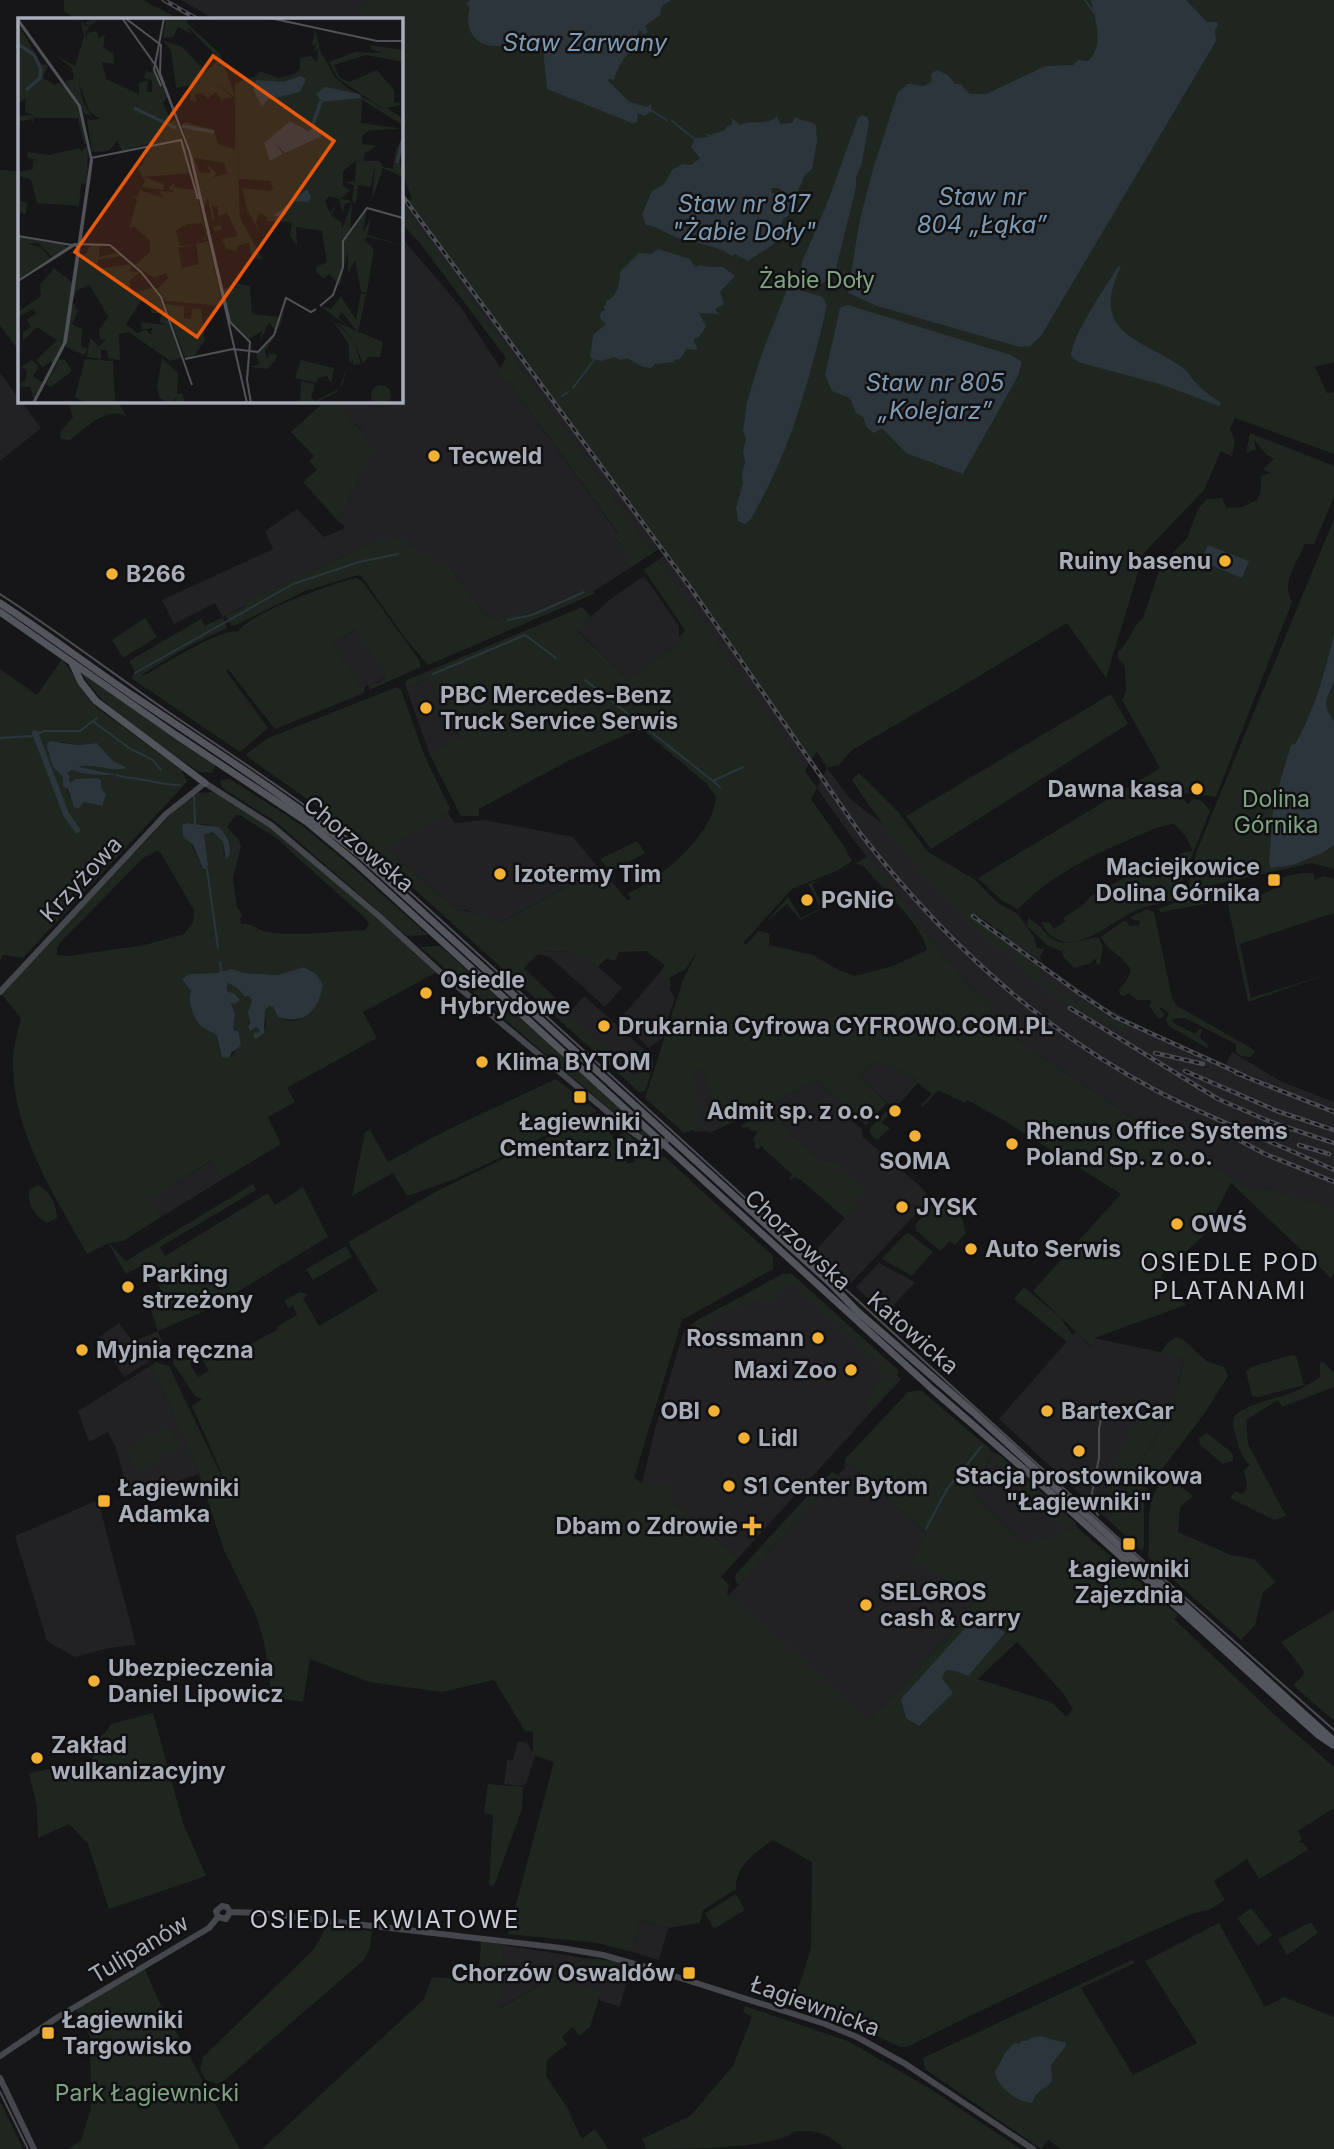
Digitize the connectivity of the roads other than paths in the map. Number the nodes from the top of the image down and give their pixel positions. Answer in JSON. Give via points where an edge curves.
{"nodes":[{"id":1,"x":0,"y":603,"type":"edge"},
{"id":2,"x":0,"y":612,"type":"edge"},
{"id":3,"x":70,"y":660,"type":"junction"},
{"id":4,"x":212,"y":754,"type":"junction"},
{"id":5,"x":252,"y":781,"type":"junction"},
{"id":6,"x":205,"y":783,"type":"junction"},
{"id":7,"x":467,"y":953,"type":"joint"},
{"id":8,"x":0,"y":992,"type":"edge"},
{"id":9,"x":669,"y":1140,"type":"junction"},
{"id":10,"x":1124,"y":1560,"type":"joint"},
{"id":11,"x":1334,"y":1743,"type":"edge"},
{"id":12,"x":561,"y":1948,"type":"joint"},
{"id":13,"x":0,"y":2056,"type":"edge"},
{"id":14,"x":0,"y":2078,"type":"edge"},
{"id":15,"x":34,"y":2149,"type":"edge"},
{"id":16,"x":1033,"y":2149,"type":"edge"}],
"edges":[{"from":1,"to":4,"type":"main road","name":"Chorzowska"},
{"from":2,"to":3,"type":"main road","name":"Chorzowska"},
{"from":3,"to":4,"type":"main road","name":"Chorzowska"},
{"from":3,"to":6,"type":"main road","via":[[96,701]]},
{"from":4,"to":5,"type":"main road","name":"Chorzowska"},
{"from":5,"to":7,"type":"main road","name":"Chorzowska","via":[[332,832]]},
{"from":5,"to":9,"type":"main road","name":"Chorzowska","via":[[317,830]]},
{"from":6,"to":8,"type":"street","name":"Krzyżowa","via":[[154,827]]},
{"from":6,"to":9,"type":"street","name":"Chorzowska","via":[[271,825],[635,1134],[655,1148]]},
{"from":7,"to":9,"type":"main road","name":"Katowicka"},
{"from":9,"to":10,"type":"main road","name":"Chorzowska","via":[[672,1149],[704,1179]]},
{"from":9,"to":11,"type":"main road","name":"Katowicka"},
{"from":10,"to":11,"type":"main road","name":"Katowicka","via":[[1317,1734]]},
{"from":12,"to":13,"type":"street","name":"Tulipanów","via":[[230,1912],[222,1906],[209,1928]]},
{"from":12,"to":16,"type":"street","name":"Łagiewnicka","via":[[626,1961],[850,2034],[904,2063]]},
{"from":14,"to":15,"type":"street"}]}
